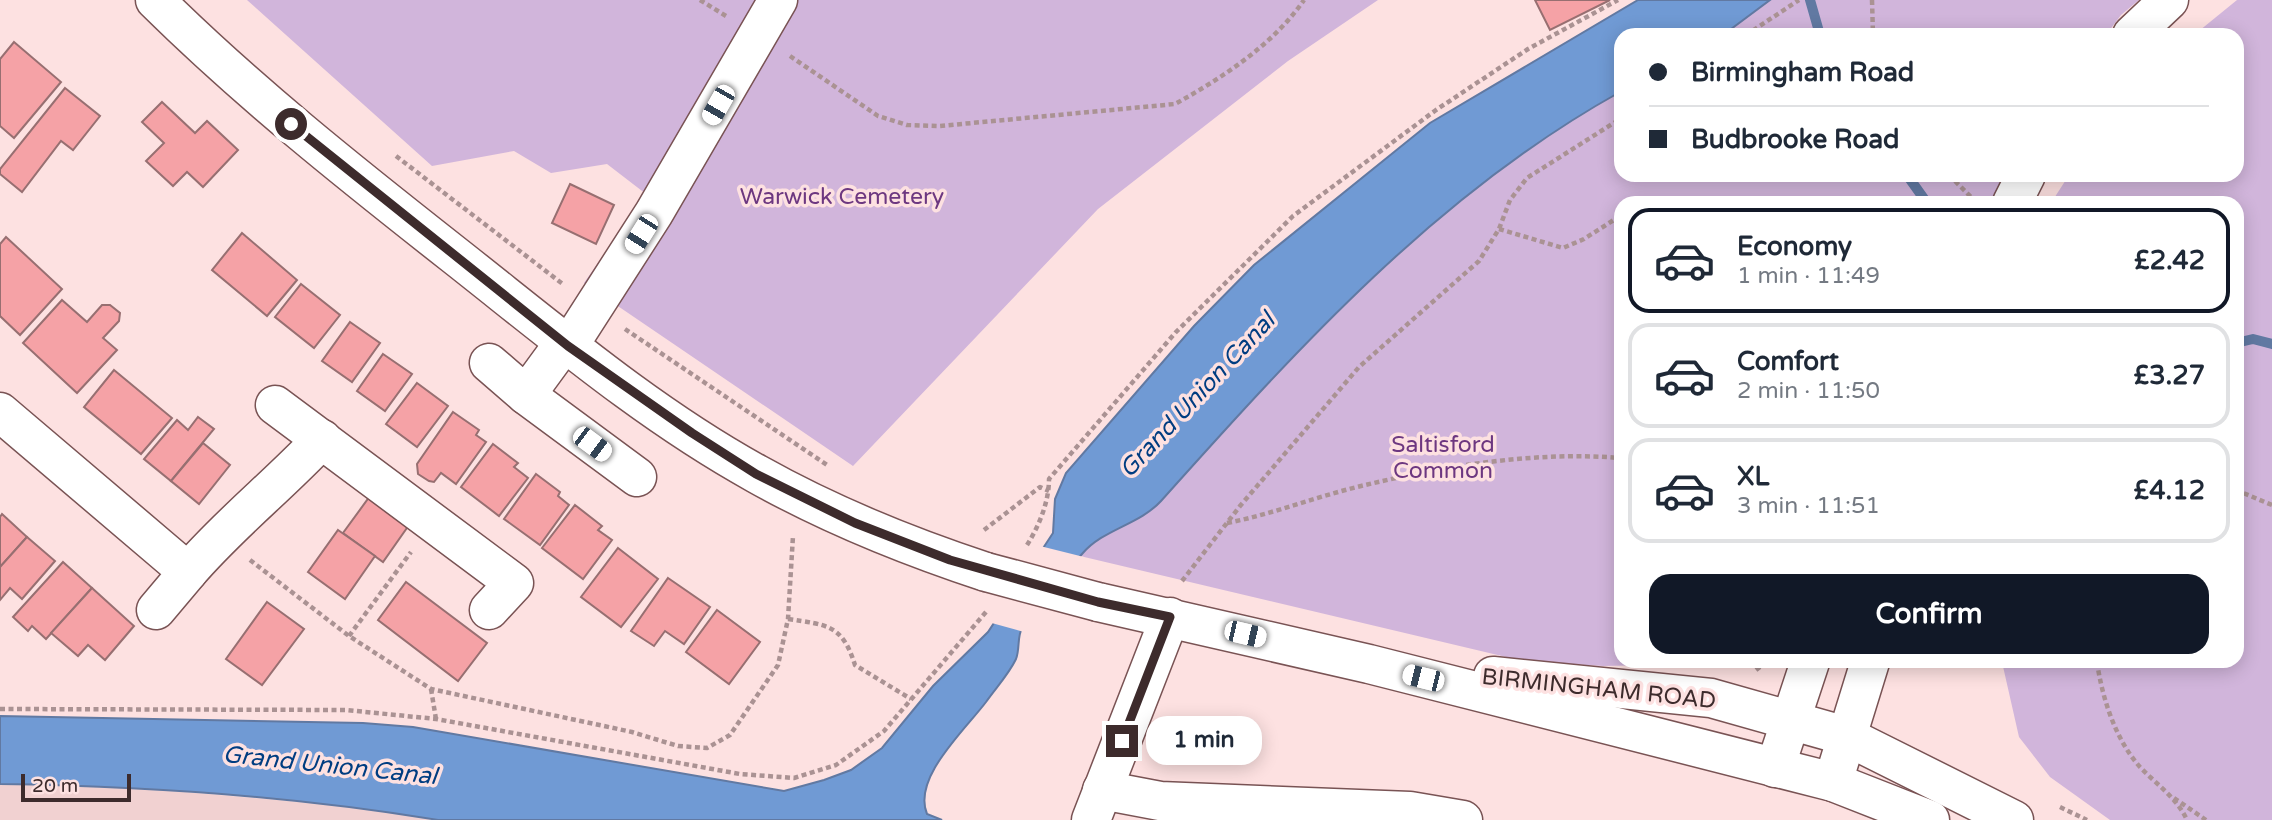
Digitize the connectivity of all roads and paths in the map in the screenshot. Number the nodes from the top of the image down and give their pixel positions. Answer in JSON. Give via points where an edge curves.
{"nodes":[{"id":1,"x":155,"y":0,"type":"edge"},
{"id":2,"x":778,"y":0,"type":"edge"},
{"id":3,"x":1304,"y":0,"type":"edge"},
{"id":4,"x":1618,"y":0,"type":"edge"},
{"id":5,"x":1799,"y":0,"type":"edge"},
{"id":6,"x":1872,"y":0,"type":"edge"},
{"id":7,"x":2169,"y":0,"type":"edge"},
{"id":8,"x":1757,"y":28,"type":"edge"},
{"id":9,"x":1873,"y":28,"type":"edge"},
{"id":10,"x":2139,"y":28,"type":"edge"},
{"id":11,"x":758,"y":34,"type":"junction"},
{"id":12,"x":1614,"y":123,"type":"edge"},
{"id":13,"x":1956,"y":182,"type":"edge"},
{"id":14,"x":1972,"y":196,"type":"edge"},
{"id":15,"x":1614,"y":220,"type":"edge"},
{"id":16,"x":1499,"y":229,"type":"junction"},
{"id":17,"x":566,"y":345,"type":"junction"},
{"id":18,"x":489,"y":363,"type":"dead end"},
{"id":19,"x":526,"y":395,"type":"junction"},
{"id":20,"x":275,"y":405,"type":"dead end"},
{"id":21,"x":0,"y":412,"type":"edge"},
{"id":22,"x":323,"y":439,"type":"junction"},
{"id":23,"x":1614,"y":458,"type":"edge"},
{"id":24,"x":637,"y":477,"type":"dead end"},
{"id":25,"x":1049,"y":491,"type":"junction"},
{"id":26,"x":2244,"y":494,"type":"edge"},
{"id":27,"x":2272,"y":506,"type":"edge"},
{"id":28,"x":433,"y":523,"type":"junction"},
{"id":29,"x":1227,"y":523,"type":"junction"},
{"id":30,"x":794,"y":526,"type":"dead end"},
{"id":31,"x":219,"y":536,"type":"junction"},
{"id":32,"x":1022,"y":553,"type":"dead end"},
{"id":33,"x":950,"y":560,"type":"junction"},
{"id":34,"x":188,"y":572,"type":"junction"},
{"id":35,"x":987,"y":590,"type":"junction"},
{"id":36,"x":489,"y":610,"type":"dead end"},
{"id":37,"x":156,"y":611,"type":"dead end"},
{"id":38,"x":1165,"y":615,"type":"junction"},
{"id":39,"x":788,"y":619,"type":"junction"},
{"id":40,"x":349,"y":636,"type":"junction"},
{"id":41,"x":1369,"y":664,"type":"junction"},
{"id":42,"x":1808,"y":668,"type":"edge"},
{"id":43,"x":1868,"y":668,"type":"edge"},
{"id":44,"x":2099,"y":668,"type":"edge"},
{"id":45,"x":431,"y":689,"type":"junction"},
{"id":46,"x":912,"y":699,"type":"junction"},
{"id":47,"x":0,"y":709,"type":"edge"},
{"id":48,"x":436,"y":719,"type":"junction"},
{"id":49,"x":1791,"y":720,"type":"junction"},
{"id":50,"x":1846,"y":736,"type":"junction"},
{"id":51,"x":1775,"y":768,"type":"junction"},
{"id":52,"x":1833,"y":782,"type":"junction"},
{"id":53,"x":2171,"y":796,"type":"junction"},
{"id":54,"x":1097,"y":805,"type":"edge"},
{"id":55,"x":2060,"y":807,"type":"dead end"},
{"id":56,"x":1463,"y":820,"type":"edge"},
{"id":57,"x":1930,"y":820,"type":"edge"},
{"id":58,"x":2014,"y":820,"type":"edge"},
{"id":59,"x":2087,"y":820,"type":"edge"},
{"id":60,"x":2187,"y":820,"type":"edge"},
{"id":61,"x":2206,"y":820,"type":"edge"}],
"edges":[{"from":1,"to":17,"type":"main road","name":"BIRMINGHAM ROAD","via":[[301,132]]},
{"from":2,"to":11,"type":"main road"},
{"from":3,"to":11,"type":"path","via":[[1271,38],[1210,85],[1175,103],[940,126],[907,125],[878,116]]},
{"from":4,"to":25,"type":"path","via":[[1528,49],[1436,110],[1293,216],[1176,332],[1049,479]]},
{"from":5,"to":8,"type":"path"},
{"from":6,"to":9,"type":"path"},
{"from":7,"to":10,"type":"main road"},
{"from":11,"to":17,"type":"main road","via":[[654,213]]},
{"from":12,"to":16,"type":"path","via":[[1527,178],[1510,201]]},
{"from":13,"to":14,"type":"path"},
{"from":15,"to":16,"type":"path","via":[[1563,248]]},
{"from":16,"to":29,"type":"path","via":[[1479,261],[1359,367]]},
{"from":17,"to":19,"type":"main road"},
{"from":17,"to":33,"type":"main road","name":"BIRMINGHAM ROAD","via":[[756,474],[855,523]]},
{"from":18,"to":19,"type":"main road"},
{"from":19,"to":24,"type":"main road"},
{"from":20,"to":22,"type":"main road"},
{"from":21,"to":34,"type":"main road"},
{"from":22,"to":28,"type":"main road"},
{"from":22,"to":31,"type":"main road"},
{"from":23,"to":29,"type":"path","via":[[1584,455],[1476,464],[1360,486]]},
{"from":25,"to":32,"type":"path","via":[[1036,531]]},
{"from":25,"to":33,"type":"path","via":[[1040,487]]},
{"from":26,"to":27,"type":"path"},
{"from":28,"to":36,"type":"main road","via":[[514,583]]},
{"from":28,"to":40,"type":"path"},
{"from":29,"to":38,"type":"path","via":[[1187,573]]},
{"from":30,"to":39,"type":"path"},
{"from":31,"to":34,"type":"main road"},
{"from":31,"to":40,"type":"path"},
{"from":33,"to":35,"type":"main road","name":"BIRMINGHAM ROAD"},
{"from":34,"to":37,"type":"main road"},
{"from":35,"to":38,"type":"main road","name":"BIRMINGHAM ROAD","bridge":true,"via":[[1098,602]]},
{"from":35,"to":46,"type":"path"},
{"from":38,"to":41,"type":"main road","name":"BIRMINGHAM ROAD"},
{"from":38,"to":54,"type":"main road"},
{"from":39,"to":45,"type":"path","via":[[778,665],[769,682],[730,735],[707,747],[678,747],[632,732]]},
{"from":39,"to":46,"type":"path","via":[[833,627],[848,642],[855,665]]},
{"from":40,"to":45,"type":"path"},
{"from":41,"to":49,"type":"main road","name":"BIRMINGHAM ROAD","via":[[1712,698]]},
{"from":41,"to":51,"type":"main road","name":"BIRMINGHAM ROAD"},
{"from":42,"to":49,"type":"main road"},
{"from":43,"to":50,"type":"main road"},
{"from":44,"to":53,"type":"path","via":[[2112,719],[2138,764]]},
{"from":45,"to":48,"type":"path"},
{"from":46,"to":48,"type":"path","via":[[884,732],[836,765],[794,778],[740,774]]},
{"from":47,"to":48,"type":"path","via":[[346,710]]},
{"from":49,"to":50,"type":"main road","name":"BIRMINGHAM ROAD"},
{"from":49,"to":51,"type":"main road"},
{"from":50,"to":52,"type":"main road"},
{"from":50,"to":58,"type":"main road","name":"BIRMINGHAM ROAD"},
{"from":51,"to":52,"type":"main road","name":"BIRMINGHAM ROAD"},
{"from":52,"to":57,"type":"main road","name":"BIRMINGHAM ROAD"},
{"from":53,"to":60,"type":"path"},
{"from":53,"to":61,"type":"path"},
{"from":54,"to":56,"type":"main road","via":[[1160,801],[1410,811]]},
{"from":55,"to":59,"type":"path"}]}
